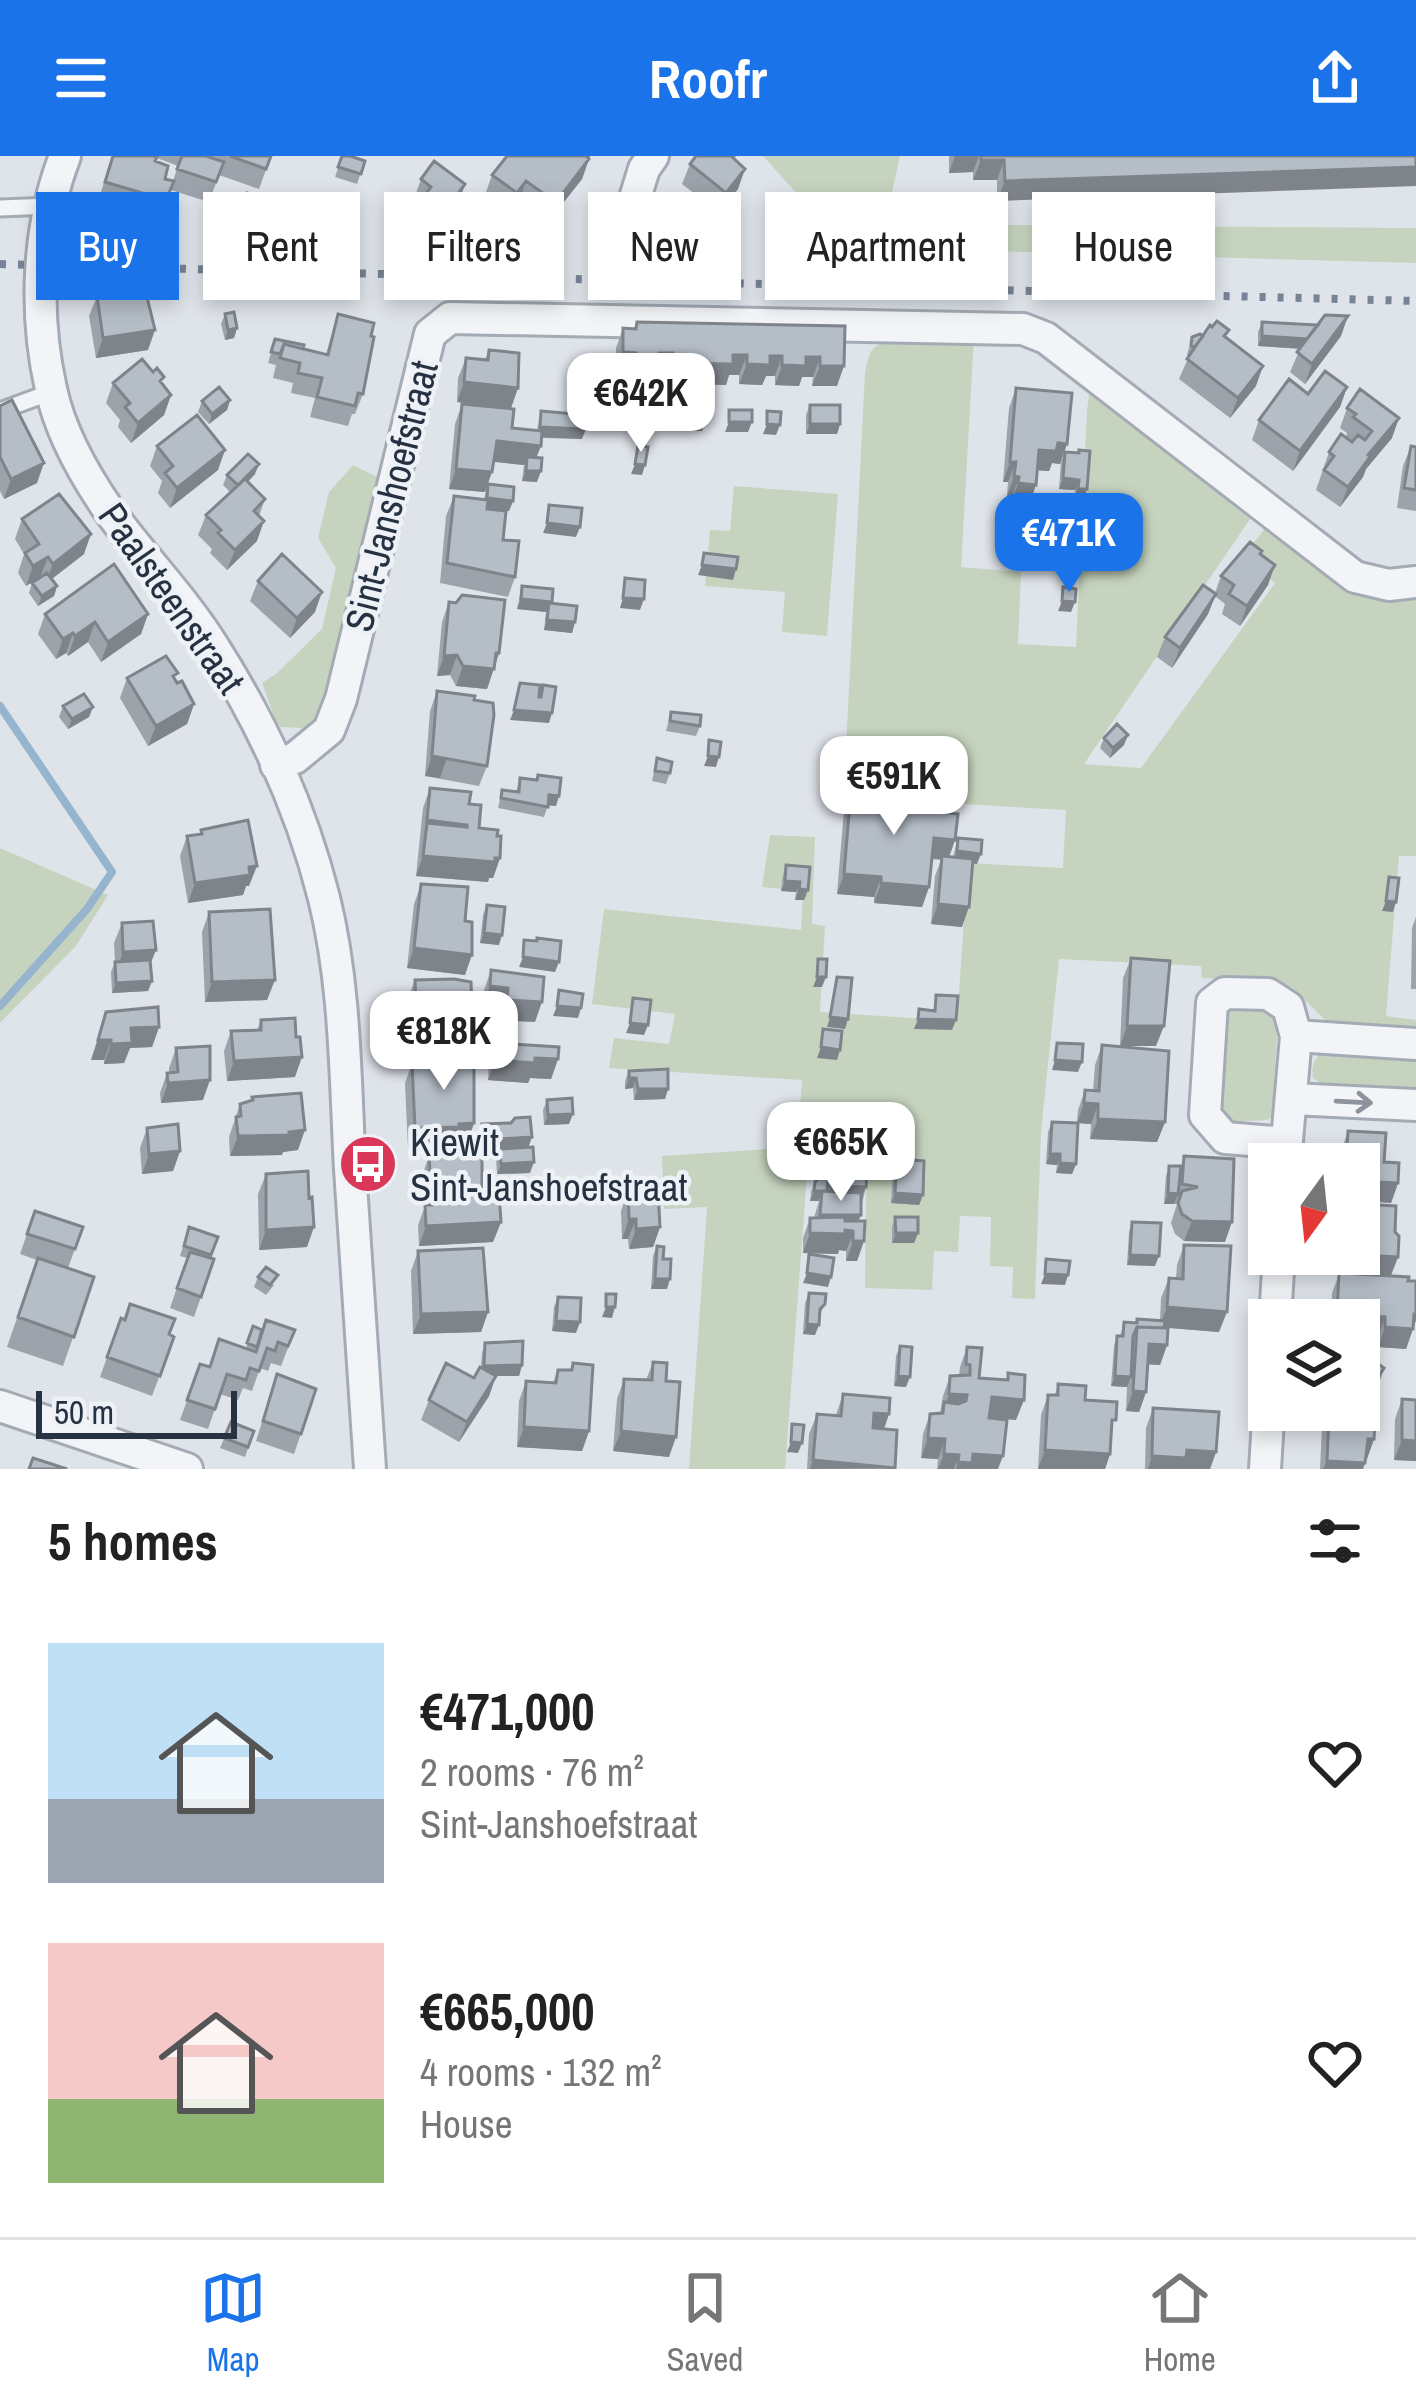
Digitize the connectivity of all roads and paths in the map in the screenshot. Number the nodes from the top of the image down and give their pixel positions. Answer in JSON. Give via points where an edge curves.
{"nodes":[{"id":1,"x":64,"y":156,"type":"edge"},
{"id":2,"x":653,"y":156,"type":"edge"},
{"id":3,"x":55,"y":192,"type":"edge"},
{"id":4,"x":637,"y":192,"type":"edge"},
{"id":5,"x":36,"y":207,"type":"edge"},
{"id":6,"x":0,"y":208,"type":"edge"},
{"id":7,"x":41,"y":300,"type":"edge"},
{"id":8,"x":51,"y":392,"type":"junction"},
{"id":9,"x":0,"y":411,"type":"edge"},
{"id":10,"x":1416,"y":582,"type":"edge"},
{"id":11,"x":276,"y":766,"type":"junction"},
{"id":12,"x":1296,"y":1036,"type":"junction"},
{"id":13,"x":1416,"y":1044,"type":"edge"},
{"id":14,"x":1292,"y":1099,"type":"junction"},
{"id":15,"x":1416,"y":1105,"type":"edge"},
{"id":16,"x":1287,"y":1143,"type":"edge"},
{"id":17,"x":1248,"y":1144,"type":"edge"},
{"id":18,"x":0,"y":1406,"type":"edge"},
{"id":19,"x":1267,"y":1431,"type":"edge"},
{"id":20,"x":187,"y":1469,"type":"edge"},
{"id":21,"x":370,"y":1469,"type":"edge"},
{"id":22,"x":1264,"y":1469,"type":"edge"}],
"edges":[{"from":1,"to":3,"type":"street","name":"Paalsteenstraat"},
{"from":2,"to":4,"type":"street"},
{"from":5,"to":6,"type":"lane"},
{"from":7,"to":8,"type":"street","name":"Paalsteenstraat"},
{"from":8,"to":9,"type":"lane"},
{"from":8,"to":11,"type":"street","name":"Paalsteenstraat","via":[[108,509],[213,646]]},
{"from":10,"to":11,"type":"street","name":"Sint-Janshoefstraat","via":[[1355,577],[1046,338],[1023,329],[450,318],[430,334],[341,699],[328,730]]},
{"from":11,"to":21,"type":"street","name":"Paalsteenstraat","via":[[306,834],[342,1002]]},
{"from":12,"to":13,"type":"street"},
{"from":12,"to":14,"type":"street"},
{"from":12,"to":17,"type":"street","via":[[1288,1007],[1268,994],[1225,992],[1212,1003],[1205,1115],[1225,1138]]},
{"from":14,"to":15,"type":"street","one_way":true},
{"from":14,"to":16,"type":"street"},
{"from":18,"to":20,"type":"street"},
{"from":19,"to":22,"type":"street"}]}
